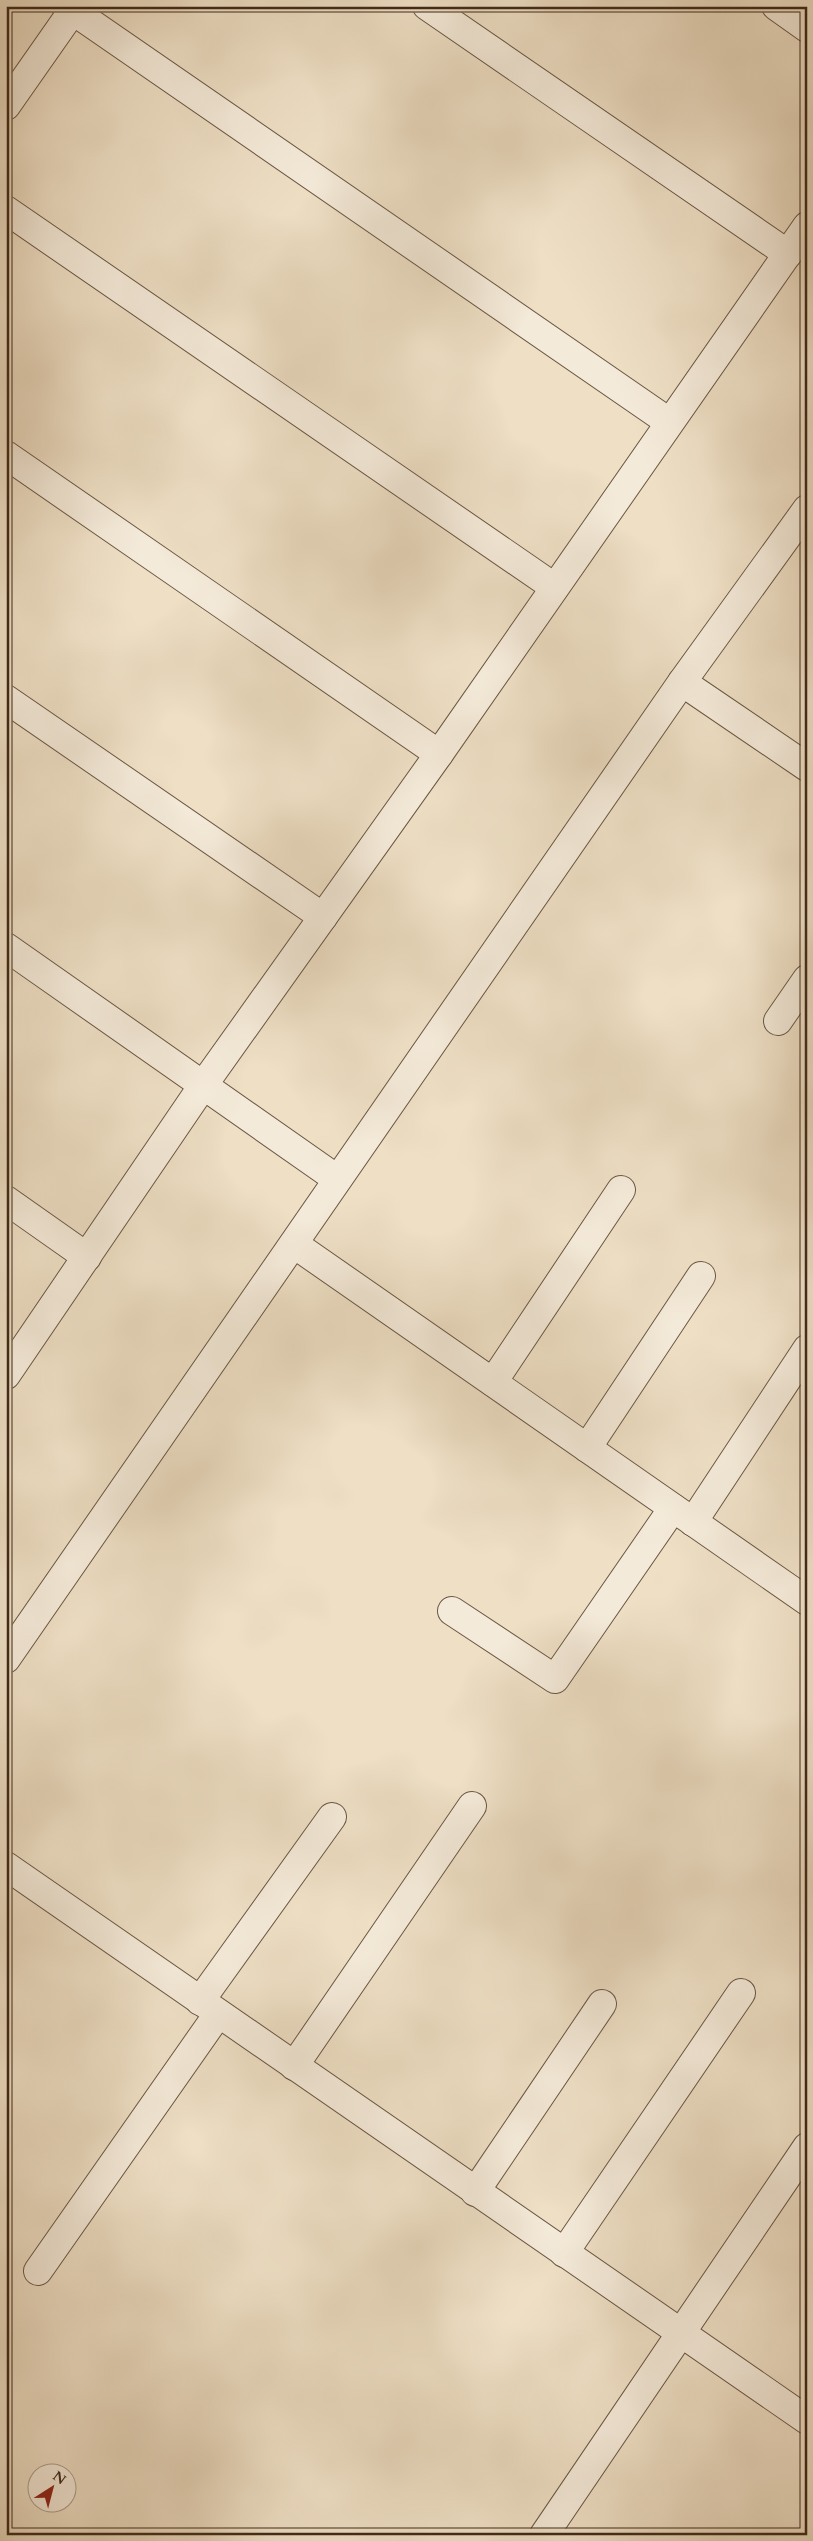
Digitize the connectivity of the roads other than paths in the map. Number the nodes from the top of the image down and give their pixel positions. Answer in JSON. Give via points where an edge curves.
{"nodes":[{"id":1,"x":427,"y":6,"type":"edge"},
{"id":2,"x":776,"y":6,"type":"edge"},
{"id":3,"x":72,"y":8,"type":"edge"},
{"id":4,"x":807,"y":28,"type":"edge"},
{"id":5,"x":6,"y":106,"type":"edge"},
{"id":6,"x":6,"y":210,"type":"edge"},
{"id":7,"x":807,"y":226,"type":"edge"},
{"id":8,"x":788,"y":254,"type":"junction"},
{"id":9,"x":669,"y":422,"type":"junction"},
{"id":10,"x":6,"y":455,"type":"edge"},
{"id":11,"x":807,"y":509,"type":"edge"},
{"id":12,"x":554,"y":587,"type":"junction"},
{"id":13,"x":682,"y":682,"type":"junction"},
{"id":14,"x":6,"y":699,"type":"edge"},
{"id":15,"x":439,"y":754,"type":"junction"},
{"id":16,"x":807,"y":767,"type":"edge"},
{"id":17,"x":323,"y":917,"type":"junction"},
{"id":18,"x":6,"y":947,"type":"edge"},
{"id":19,"x":807,"y":979,"type":"edge"},
{"id":20,"x":778,"y":1021,"type":"dead end"},
{"id":21,"x":204,"y":1084,"type":"junction"},
{"id":22,"x":338,"y":1180,"type":"junction"},
{"id":23,"x":621,"y":1190,"type":"dead end"},
{"id":24,"x":6,"y":1200,"type":"edge"},
{"id":25,"x":294,"y":1244,"type":"junction"},
{"id":26,"x":87,"y":1257,"type":"junction"},
{"id":27,"x":700,"y":1276,"type":"dead end"},
{"id":28,"x":807,"y":1350,"type":"edge"},
{"id":29,"x":6,"y":1375,"type":"edge"},
{"id":30,"x":493,"y":1382,"type":"junction"},
{"id":31,"x":587,"y":1448,"type":"junction"},
{"id":32,"x":683,"y":1514,"type":"junction"},
{"id":33,"x":807,"y":1601,"type":"edge"},
{"id":34,"x":452,"y":1611,"type":"dead end"},
{"id":35,"x":6,"y":1659,"type":"edge"},
{"id":36,"x":472,"y":1806,"type":"dead end"},
{"id":37,"x":332,"y":1817,"type":"dead end"},
{"id":38,"x":6,"y":1866,"type":"edge"},
{"id":39,"x":741,"y":1992,"type":"dead end"},
{"id":40,"x":602,"y":2004,"type":"dead end"},
{"id":41,"x":209,"y":2008,"type":"junction"},
{"id":42,"x":294,"y":2066,"type":"junction"},
{"id":43,"x":807,"y":2147,"type":"edge"},
{"id":44,"x":475,"y":2192,"type":"junction"},
{"id":45,"x":564,"y":2253,"type":"junction"},
{"id":46,"x":38,"y":2271,"type":"dead end"},
{"id":47,"x":679,"y":2333,"type":"junction"},
{"id":48,"x":807,"y":2420,"type":"edge"},
{"id":49,"x":544,"y":2535,"type":"edge"}],
"edges":[{"from":1,"to":8,"type":"street"},
{"from":2,"to":4,"type":"street"},
{"from":3,"to":5,"type":"street"},
{"from":3,"to":9,"type":"street"},
{"from":6,"to":12,"type":"street"},
{"from":7,"to":8,"type":"street"},
{"from":8,"to":9,"type":"street"},
{"from":9,"to":12,"type":"street"},
{"from":10,"to":15,"type":"street"},
{"from":11,"to":13,"type":"street"},
{"from":12,"to":15,"type":"street"},
{"from":13,"to":16,"type":"street"},
{"from":13,"to":22,"type":"street"},
{"from":14,"to":17,"type":"street"},
{"from":15,"to":17,"type":"street"},
{"from":17,"to":21,"type":"street"},
{"from":18,"to":21,"type":"street"},
{"from":19,"to":20,"type":"street"},
{"from":21,"to":22,"type":"street"},
{"from":21,"to":26,"type":"street"},
{"from":22,"to":25,"type":"street"},
{"from":23,"to":30,"type":"street"},
{"from":24,"to":26,"type":"street"},
{"from":25,"to":30,"type":"street"},
{"from":25,"to":35,"type":"street"},
{"from":26,"to":29,"type":"street"},
{"from":27,"to":31,"type":"street"},
{"from":28,"to":32,"type":"street"},
{"from":30,"to":31,"type":"street"},
{"from":31,"to":32,"type":"street"},
{"from":32,"to":33,"type":"street"},
{"from":32,"to":34,"type":"street","via":[[555,1679]]},
{"from":36,"to":42,"type":"street"},
{"from":37,"to":41,"type":"street"},
{"from":38,"to":41,"type":"street"},
{"from":39,"to":45,"type":"street"},
{"from":40,"to":44,"type":"street"},
{"from":41,"to":42,"type":"street"},
{"from":41,"to":46,"type":"street"},
{"from":42,"to":44,"type":"street"},
{"from":43,"to":47,"type":"street"},
{"from":44,"to":45,"type":"street"},
{"from":45,"to":47,"type":"street"},
{"from":47,"to":48,"type":"street"},
{"from":47,"to":49,"type":"street"}]}
